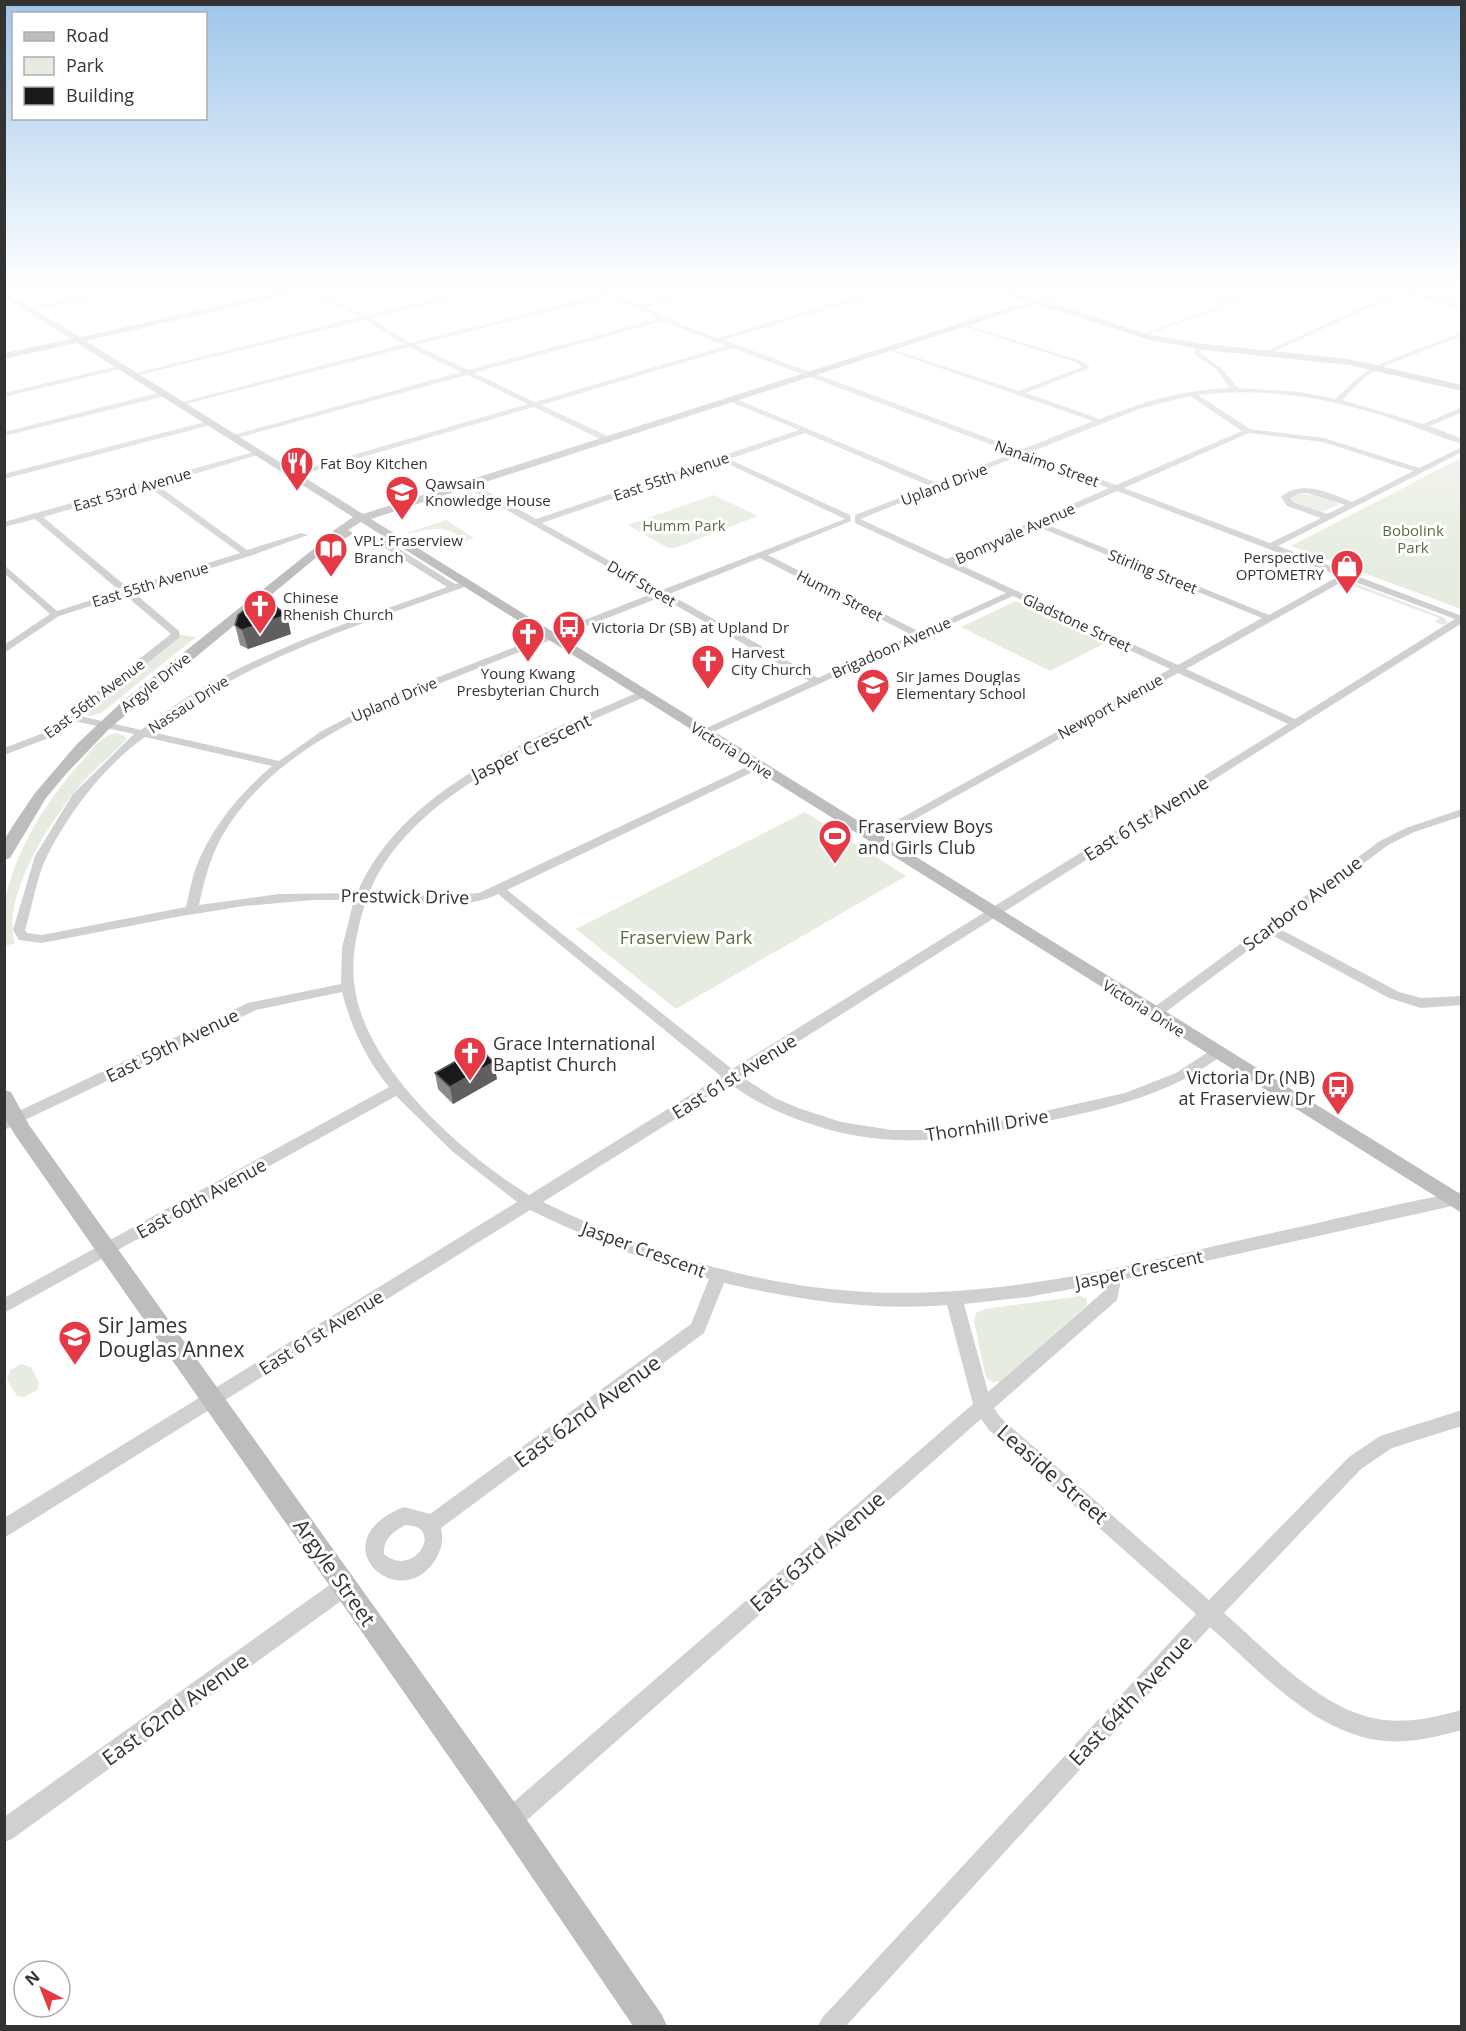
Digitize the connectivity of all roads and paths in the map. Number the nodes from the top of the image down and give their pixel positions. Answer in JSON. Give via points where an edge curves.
{"nodes":[{"id":1,"x":47,"y":385,"type":"edge"},
{"id":2,"x":153,"y":385,"type":"edge"},
{"id":3,"x":254,"y":385,"type":"edge"},
{"id":4,"x":421,"y":385,"type":"edge"},
{"id":5,"x":495,"y":385,"type":"edge"},
{"id":6,"x":600,"y":385,"type":"edge"},
{"id":7,"x":781,"y":385,"type":"edge"},
{"id":8,"x":837,"y":385,"type":"edge"},
{"id":9,"x":996,"y":385,"type":"edge"},
{"id":10,"x":1041,"y":385,"type":"edge"},
{"id":11,"x":1231,"y":385,"type":"edge"},
{"id":12,"x":1354,"y":385,"type":"edge"},
{"id":13,"x":1236,"y":391,"type":"junction"},
{"id":14,"x":166,"y":393,"type":"junction"},
{"id":15,"x":1020,"y":393,"type":"junction"},
{"id":16,"x":1192,"y":394,"type":"junction"},
{"id":17,"x":4,"y":395,"type":"edge"},
{"id":18,"x":734,"y":400,"type":"junction"},
{"id":19,"x":1338,"y":400,"type":"junction"},
{"id":20,"x":182,"y":403,"type":"junction"},
{"id":21,"x":535,"y":404,"type":"junction"},
{"id":22,"x":1461,"y":409,"type":"edge"},
{"id":23,"x":1100,"y":421,"type":"junction"},
{"id":24,"x":212,"y":422,"type":"junction"},
{"id":25,"x":1425,"y":426,"type":"junction"},
{"id":26,"x":807,"y":430,"type":"junction"},
{"id":27,"x":1248,"y":431,"type":"junction"},
{"id":28,"x":4,"y":434,"type":"edge"},
{"id":29,"x":234,"y":436,"type":"junction"},
{"id":30,"x":609,"y":440,"type":"junction"},
{"id":31,"x":1461,"y":442,"type":"edge"},
{"id":32,"x":1461,"y":449,"type":"edge"},
{"id":33,"x":260,"y":453,"type":"junction"},
{"id":34,"x":1022,"y":454,"type":"junction"},
{"id":35,"x":723,"y":459,"type":"junction"},
{"id":36,"x":1419,"y":471,"type":"junction"},
{"id":37,"x":294,"y":475,"type":"junction"},
{"id":38,"x":4,"y":477,"type":"edge"},
{"id":39,"x":151,"y":484,"type":"junction"},
{"id":40,"x":469,"y":484,"type":"junction"},
{"id":41,"x":937,"y":486,"type":"junction"},
{"id":42,"x":1117,"y":488,"type":"junction"},
{"id":43,"x":1352,"y":505,"type":"junction"},
{"id":44,"x":336,"y":512,"type":"junction"},
{"id":45,"x":37,"y":516,"type":"junction"},
{"id":46,"x":1327,"y":517,"type":"junction"},
{"id":47,"x":364,"y":519,"type":"junction"},
{"id":48,"x":853,"y":519,"type":"junction"},
{"id":49,"x":536,"y":522,"type":"junction"},
{"id":50,"x":1038,"y":524,"type":"junction"},
{"id":51,"x":4,"y":525,"type":"edge"},
{"id":52,"x":303,"y":535,"type":"dead end"},
{"id":53,"x":379,"y":535,"type":"junction"},
{"id":54,"x":336,"y":539,"type":"junction"},
{"id":55,"x":1271,"y":546,"type":"junction"},
{"id":56,"x":247,"y":554,"type":"junction"},
{"id":57,"x":419,"y":554,"type":"junction"},
{"id":58,"x":761,"y":555,"type":"junction"},
{"id":59,"x":407,"y":558,"type":"junction"},
{"id":60,"x":947,"y":562,"type":"junction"},
{"id":61,"x":4,"y":568,"type":"edge"},
{"id":62,"x":1347,"y":575,"type":"junction"},
{"id":63,"x":461,"y":586,"type":"junction"},
{"id":64,"x":128,"y":591,"type":"junction"},
{"id":65,"x":1012,"y":592,"type":"junction"},
{"id":66,"x":660,"y":593,"type":"junction"},
{"id":67,"x":56,"y":614,"type":"junction"},
{"id":68,"x":1269,"y":618,"type":"junction"},
{"id":69,"x":1461,"y":619,"type":"edge"},
{"id":70,"x":919,"y":635,"type":"junction"},
{"id":71,"x":549,"y":636,"type":"junction"},
{"id":72,"x":4,"y":650,"type":"edge"},
{"id":73,"x":1178,"y":669,"type":"junction"},
{"id":74,"x":816,"y":681,"type":"junction"},
{"id":75,"x":643,"y":694,"type":"junction"},
{"id":76,"x":72,"y":717,"type":"junction"},
{"id":77,"x":104,"y":723,"type":"junction"},
{"id":78,"x":1295,"y":723,"type":"junction"},
{"id":79,"x":143,"y":733,"type":"junction"},
{"id":80,"x":704,"y":733,"type":"junction"},
{"id":81,"x":4,"y":752,"type":"edge"},
{"id":82,"x":278,"y":764,"type":"junction"},
{"id":83,"x":757,"y":766,"type":"junction"},
{"id":84,"x":1461,"y":812,"type":"edge"},
{"id":85,"x":873,"y":838,"type":"junction"},
{"id":86,"x":4,"y":855,"type":"edge"},
{"id":87,"x":500,"y":890,"type":"junction"},
{"id":88,"x":362,"y":896,"type":"junction"},
{"id":89,"x":192,"y":909,"type":"junction"},
{"id":90,"x":993,"y":914,"type":"junction"},
{"id":91,"x":1268,"y":928,"type":"junction"},
{"id":92,"x":27,"y":940,"type":"joint"},
{"id":93,"x":347,"y":987,"type":"junction"},
{"id":94,"x":1461,"y":1000,"type":"edge"},
{"id":95,"x":1154,"y":1014,"type":"junction"},
{"id":96,"x":1216,"y":1053,"type":"junction"},
{"id":97,"x":732,"y":1077,"type":"junction"},
{"id":98,"x":398,"y":1089,"type":"junction"},
{"id":99,"x":4,"y":1097,"type":"edge"},
{"id":100,"x":10,"y":1122,"type":"edge"},
{"id":101,"x":1459,"y":1201,"type":"edge"},
{"id":102,"x":530,"y":1202,"type":"junction"},
{"id":103,"x":107,"y":1250,"type":"junction"},
{"id":104,"x":1113,"y":1276,"type":"junction"},
{"id":105,"x":718,"y":1277,"type":"junction"},
{"id":106,"x":954,"y":1299,"type":"junction"},
{"id":107,"x":4,"y":1306,"type":"edge"},
{"id":108,"x":213,"y":1400,"type":"junction"},
{"id":109,"x":983,"y":1407,"type":"junction"},
{"id":110,"x":1461,"y":1418,"type":"edge"},
{"id":111,"x":430,"y":1525,"type":"dead end"},
{"id":112,"x":4,"y":1529,"type":"edge"},
{"id":113,"x":345,"y":1586,"type":"junction"},
{"id":114,"x":1210,"y":1612,"type":"junction"},
{"id":115,"x":1461,"y":1720,"type":"edge"},
{"id":116,"x":510,"y":1820,"type":"junction"},
{"id":117,"x":4,"y":1831,"type":"edge"},
{"id":118,"x":651,"y":2026,"type":"edge"},
{"id":119,"x":830,"y":2026,"type":"edge"}],
"edges":[{"from":1,"to":17,"type":"street"},
{"from":2,"to":14,"type":"street","name":"Victoria Drive"},
{"from":3,"to":20,"type":"street"},
{"from":4,"to":29,"type":"street"},
{"from":5,"to":21,"type":"street"},
{"from":6,"to":21,"type":"street"},
{"from":7,"to":18,"type":"street"},
{"from":8,"to":34,"type":"street","name":"Nanaimo Street"},
{"from":9,"to":15,"type":"street"},
{"from":10,"to":15,"type":"street"},
{"from":11,"to":13,"type":"street"},
{"from":12,"to":19,"type":"street"},
{"from":13,"to":16,"type":"street","name":"Upland Drive"},
{"from":13,"to":19,"type":"street","name":"Upland Drive"},
{"from":14,"to":20,"type":"street","name":"Victoria Drive"},
{"from":14,"to":28,"type":"street"},
{"from":15,"to":23,"type":"street"},
{"from":16,"to":23,"type":"street","name":"Upland Drive","via":[[1148,403]]},
{"from":16,"to":27,"type":"street"},
{"from":18,"to":26,"type":"street"},
{"from":18,"to":30,"type":"street"},
{"from":19,"to":25,"type":"street","name":"Upland Drive"},
{"from":20,"to":24,"type":"street","name":"Victoria Drive"},
{"from":21,"to":30,"type":"street"},
{"from":21,"to":37,"type":"street"},
{"from":22,"to":25,"type":"street"},
{"from":23,"to":34,"type":"street","name":"Upland Drive"},
{"from":24,"to":29,"type":"street","name":"Victoria Drive"},
{"from":24,"to":38,"type":"street"},
{"from":25,"to":31,"type":"street","name":"Upland Drive"},
{"from":26,"to":35,"type":"street","name":"East 55th Avenue"},
{"from":26,"to":41,"type":"street"},
{"from":27,"to":36,"type":"street","via":[[1324,440]]},
{"from":27,"to":42,"type":"street","name":"Bonnyvale Avenue"},
{"from":29,"to":33,"type":"street","name":"Victoria Drive"},
{"from":30,"to":40,"type":"street"},
{"from":32,"to":36,"type":"street"},
{"from":33,"to":37,"type":"street","name":"Victoria Drive"},
{"from":33,"to":39,"type":"street","name":"East 53rd Avenue"},
{"from":34,"to":41,"type":"street","name":"Upland Drive"},
{"from":34,"to":42,"type":"street","name":"Nanaimo Street"},
{"from":35,"to":48,"type":"street","name":"Gladstone Street"},
{"from":35,"to":49,"type":"street","name":"East 55th Avenue"},
{"from":36,"to":43,"type":"street"},
{"from":37,"to":44,"type":"street","name":"Victoria Drive"},
{"from":39,"to":45,"type":"street","name":"East 53rd Avenue"},
{"from":39,"to":56,"type":"street"},
{"from":40,"to":47,"type":"street"},
{"from":40,"to":49,"type":"street","name":"Duff Street"},
{"from":41,"to":48,"type":"street","name":"Upland Drive"},
{"from":42,"to":50,"type":"street","name":"Bonnyvale Avenue"},
{"from":42,"to":55,"type":"street","name":"Nanaimo Street"},
{"from":43,"to":46,"type":"street"},
{"from":43,"to":46,"type":"street","via":[[1302,490],[1285,497],[1290,504]]},
{"from":44,"to":47,"type":"street","name":"Victoria Drive"},
{"from":44,"to":54,"type":"street","via":[[327,536]]},
{"from":45,"to":51,"type":"street","name":"East 53rd Avenue"},
{"from":45,"to":64,"type":"street"},
{"from":46,"to":55,"type":"street"},
{"from":47,"to":53,"type":"street","name":"Victoria Drive"},
{"from":47,"to":54,"type":"street","name":"Argyle Drive"},
{"from":48,"to":58,"type":"street","name":"Upland Drive"},
{"from":48,"to":60,"type":"street","name":"Gladstone Street"},
{"from":49,"to":66,"type":"street","name":"Duff Street"},
{"from":50,"to":60,"type":"street","name":"Bonnyvale Avenue"},
{"from":50,"to":68,"type":"street","name":"Stirling Street"},
{"from":52,"to":56,"type":"street","name":"East 55th Avenue"},
{"from":53,"to":54,"type":"street"},
{"from":53,"to":57,"type":"street","name":"Victoria Drive"},
{"from":53,"to":59,"type":"street"},
{"from":54,"to":77,"type":"street","name":"Argyle Drive"},
{"from":55,"to":62,"type":"street","name":"Nanaimo Street"},
{"from":56,"to":64,"type":"street","name":"East 55th Avenue"},
{"from":57,"to":59,"type":"street"},
{"from":57,"to":63,"type":"street","name":"Victoria Drive"},
{"from":58,"to":66,"type":"street","name":"Upland Drive"},
{"from":58,"to":70,"type":"street","name":"Humm Street"},
{"from":59,"to":63,"type":"street"},
{"from":60,"to":65,"type":"street","name":"Gladstone Street"},
{"from":61,"to":67,"type":"street"},
{"from":62,"to":68,"type":"street","name":"Newport Avenue"},
{"from":62,"to":69,"type":"street","name":"Nanaimo Street"},
{"from":63,"to":71,"type":"street","name":"Victoria Drive"},
{"from":63,"to":79,"type":"street","name":"Nassau Drive","via":[[247,668],[200,693]]},
{"from":64,"to":67,"type":"street","name":"East 55th Avenue"},
{"from":64,"to":76,"type":"street","name":"East 56th Avenue","via":[[176,633],[175,637]]},
{"from":65,"to":70,"type":"street","name":"Brigadoon Avenue"},
{"from":65,"to":73,"type":"street","name":"Gladstone Street"},
{"from":66,"to":71,"type":"street","name":"Upland Drive"},
{"from":66,"to":74,"type":"street","name":"Duff Street"},
{"from":67,"to":72,"type":"street","name":"East 55th Avenue"},
{"from":68,"to":73,"type":"street","name":"Newport Avenue"},
{"from":69,"to":78,"type":"street","name":"East 61st Avenue"},
{"from":70,"to":74,"type":"street","name":"Brigadoon Avenue"},
{"from":71,"to":75,"type":"street","name":"Victoria Drive"},
{"from":71,"to":82,"type":"street","name":"Upland Drive","via":[[350,717]]},
{"from":73,"to":78,"type":"street","name":"Gladstone Street"},
{"from":73,"to":85,"type":"street","name":"Newport Avenue"},
{"from":74,"to":80,"type":"street","name":"Brigadoon Avenue"},
{"from":75,"to":80,"type":"street","name":"Victoria Drive"},
{"from":75,"to":88,"type":"street","name":"Jasper Crescent","via":[[528,745],[468,778],[434,803],[395,842]]},
{"from":76,"to":77,"type":"street"},
{"from":76,"to":81,"type":"street","name":"East 56th Avenue","via":[[50,734]]},
{"from":77,"to":79,"type":"street"},
{"from":77,"to":86,"type":"street","name":"Argyle Drive","via":[[45,787]]},
{"from":78,"to":90,"type":"street","name":"East 61st Avenue"},
{"from":79,"to":82,"type":"street"},
{"from":79,"to":92,"type":"street","name":"Nassau Drive","via":[[79,793],[47,843],[23,906],[19,930]]},
{"from":80,"to":83,"type":"street","name":"Victoria Drive"},
{"from":82,"to":89,"type":"street","name":"Upland Drive","via":[[234,811],[214,840],[198,878]]},
{"from":83,"to":85,"type":"street","name":"Victoria Drive"},
{"from":83,"to":87,"type":"street","name":"Prestwick Drive"},
{"from":84,"to":91,"type":"street","name":"Scarboro Avenue","via":[[1383,843]]},
{"from":85,"to":90,"type":"street","name":"Victoria Drive"},
{"from":87,"to":88,"type":"street","name":"Prestwick Drive","via":[[462,900]]},
{"from":87,"to":97,"type":"street","name":"Thornhill Drive"},
{"from":88,"to":89,"type":"street","name":"Prestwick Drive","via":[[263,899]]},
{"from":88,"to":93,"type":"street","name":"Jasper Crescent","via":[[347,953]]},
{"from":89,"to":92,"type":"street","name":"Prestwick Drive"},
{"from":90,"to":95,"type":"street","name":"Victoria Drive"},
{"from":90,"to":97,"type":"street","name":"East 61st Avenue"},
{"from":91,"to":94,"type":"street","via":[[1394,995],[1421,1004]]},
{"from":91,"to":95,"type":"street","name":"Scarboro Avenue"},
{"from":93,"to":98,"type":"street","name":"Jasper Crescent","via":[[364,1036]]},
{"from":93,"to":100,"type":"street","name":"East 59th Avenue","via":[[253,1006]]},
{"from":95,"to":96,"type":"street","name":"Victoria Drive"},
{"from":96,"to":97,"type":"street","name":"Thornhill Drive","via":[[1175,1081],[1136,1096],[992,1127],[924,1136],[857,1131],[805,1118],[775,1105]]},
{"from":96,"to":101,"type":"street","name":"Victoria Drive"},
{"from":97,"to":102,"type":"street","name":"East 61st Avenue"},
{"from":98,"to":102,"type":"street","name":"Jasper Crescent","via":[[480,1167]]},
{"from":98,"to":103,"type":"street","name":"East 60th Avenue"},
{"from":99,"to":100,"type":"street"},
{"from":100,"to":103,"type":"street","name":"Argyle Street"},
{"from":101,"to":104,"type":"street","name":"Jasper Crescent"},
{"from":102,"to":105,"type":"street","name":"Jasper Crescent","via":[[619,1244]]},
{"from":102,"to":108,"type":"street","name":"East 61st Avenue"},
{"from":103,"to":107,"type":"street","name":"East 60th Avenue"},
{"from":103,"to":108,"type":"street","name":"Argyle Street"},
{"from":104,"to":106,"type":"street","name":"Jasper Crescent","via":[[1031,1292]]},
{"from":104,"to":109,"type":"street","name":"East 63rd Avenue","via":[[1111,1295]]},
{"from":105,"to":106,"type":"street","name":"Jasper Crescent","via":[[844,1297]]},
{"from":105,"to":111,"type":"street","name":"East 62nd Avenue","via":[[698,1328]]},
{"from":106,"to":109,"type":"street","name":"Leaside Street"},
{"from":108,"to":112,"type":"street","name":"East 61st Avenue"},
{"from":108,"to":113,"type":"street","name":"Argyle Street"},
{"from":109,"to":114,"type":"street","name":"Leaside Street","via":[[995,1424]]},
{"from":109,"to":116,"type":"street","name":"East 63rd Avenue"},
{"from":110,"to":114,"type":"street","name":"East 64th Avenue","via":[[1386,1442],[1355,1462]]},
{"from":113,"to":116,"type":"street","name":"Argyle Street"},
{"from":113,"to":117,"type":"street","name":"East 62nd Avenue"},
{"from":114,"to":115,"type":"street","name":"Leaside Street","via":[[1284,1678],[1336,1716],[1376,1731],[1408,1732]]},
{"from":114,"to":119,"type":"street","name":"East 64th Avenue"},
{"from":116,"to":118,"type":"street","name":"Argyle Street"}]}
